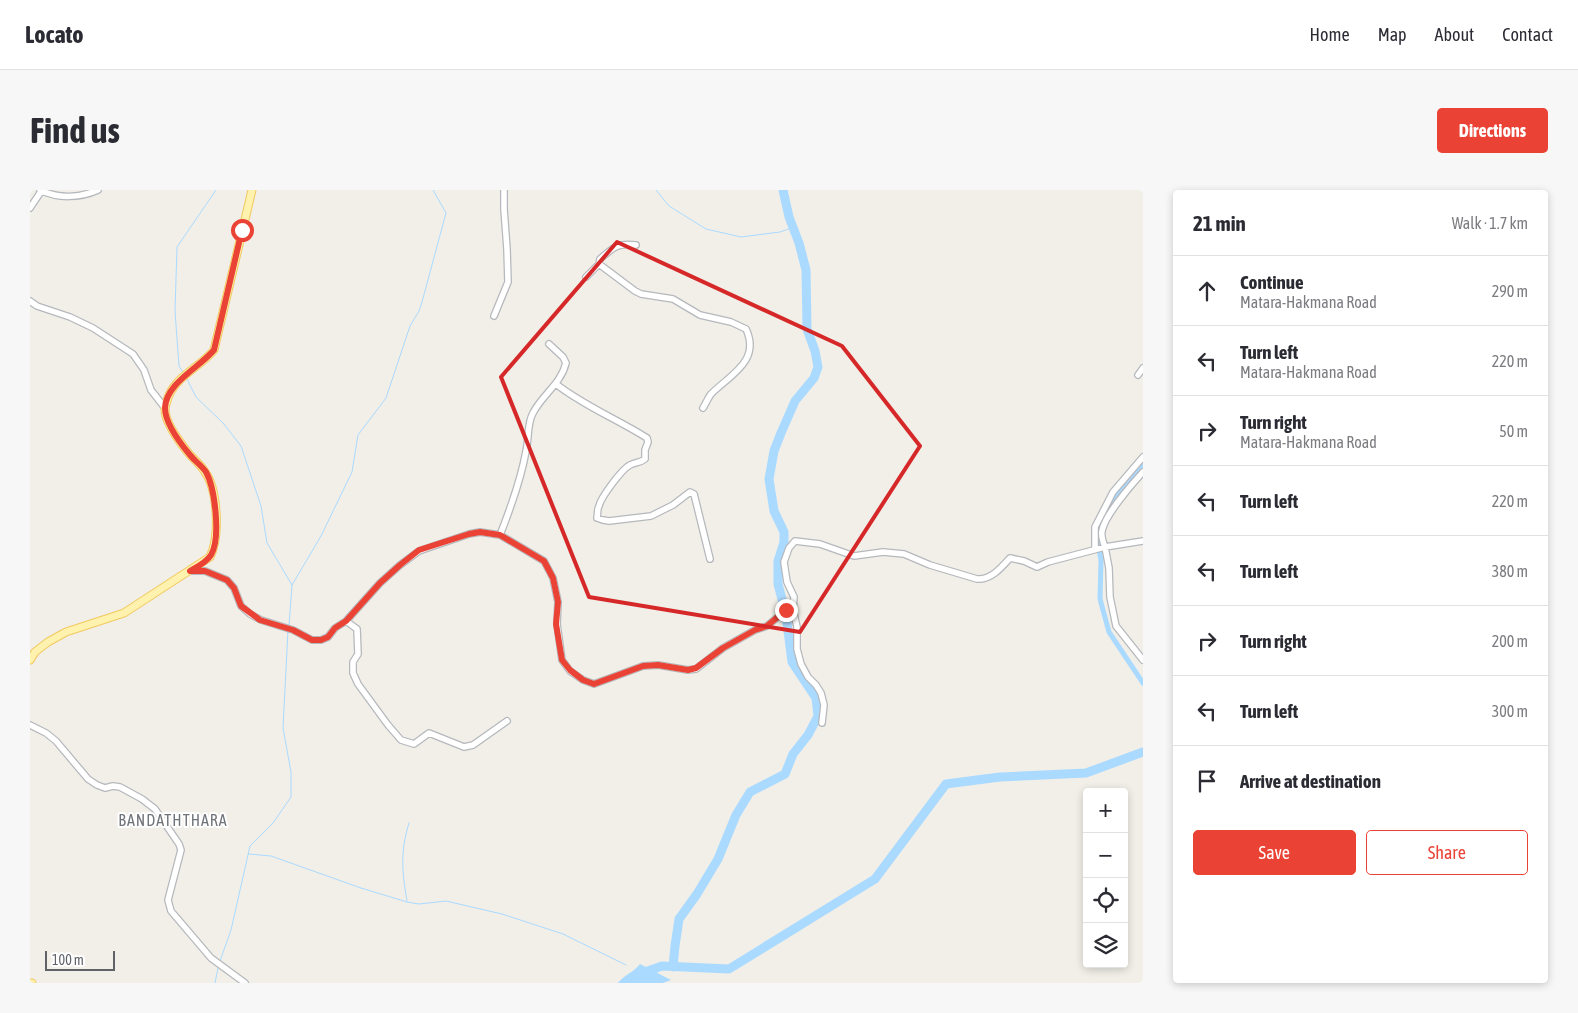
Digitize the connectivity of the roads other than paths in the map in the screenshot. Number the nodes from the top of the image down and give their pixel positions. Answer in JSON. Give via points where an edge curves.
{"nodes":[{"id":1,"x":41,"y":190,"type":"edge"},
{"id":2,"x":98,"y":190,"type":"edge"},
{"id":3,"x":252,"y":190,"type":"edge"},
{"id":4,"x":504,"y":190,"type":"edge"},
{"id":5,"x":30,"y":208,"type":"edge"},
{"id":6,"x":636,"y":245,"type":"dead end"},
{"id":7,"x":599,"y":264,"type":"junction"},
{"id":8,"x":586,"y":277,"type":"dead end"},
{"id":9,"x":30,"y":301,"type":"edge"},
{"id":10,"x":494,"y":316,"type":"dead end"},
{"id":11,"x":549,"y":344,"type":"dead end"},
{"id":12,"x":1143,"y":368,"type":"edge"},
{"id":13,"x":1138,"y":375,"type":"dead end"},
{"id":14,"x":556,"y":384,"type":"junction"},
{"id":15,"x":165,"y":408,"type":"junction"},
{"id":16,"x":703,"y":408,"type":"dead end"},
{"id":17,"x":1143,"y":457,"type":"edge"},
{"id":18,"x":1143,"y":472,"type":"edge"},
{"id":19,"x":500,"y":535,"type":"junction"},
{"id":20,"x":1143,"y":541,"type":"edge"},
{"id":21,"x":1099,"y":548,"type":"junction"},
{"id":22,"x":710,"y":559,"type":"dead end"},
{"id":23,"x":190,"y":571,"type":"junction"},
{"id":24,"x":793,"y":609,"type":"junction"},
{"id":25,"x":346,"y":621,"type":"junction"},
{"id":26,"x":30,"y":660,"type":"edge"},
{"id":27,"x":1143,"y":660,"type":"edge"},
{"id":28,"x":507,"y":721,"type":"dead end"},
{"id":29,"x":822,"y":723,"type":"dead end"},
{"id":30,"x":30,"y":725,"type":"edge"},
{"id":31,"x":245,"y":983,"type":"edge"}],
"edges":[{"from":1,"to":2,"type":"street","via":[[63,196]]},
{"from":1,"to":5,"type":"street"},
{"from":3,"to":15,"type":"main road","via":[[214,350],[181,379]]},
{"from":4,"to":10,"type":"street","via":[[508,282]]},
{"from":6,"to":7,"type":"street","via":[[614,246]]},
{"from":7,"to":8,"type":"street"},
{"from":7,"to":16,"type":"street","via":[[641,294],[674,299],[700,315],[746,329],[750,348],[743,365],[710,396]]},
{"from":9,"to":15,"type":"street","via":[[93,328],[133,354],[144,370],[151,390]]},
{"from":11,"to":14,"type":"street","via":[[566,363]]},
{"from":12,"to":13,"type":"street"},
{"from":14,"to":19,"type":"street","via":[[532,414],[515,497]]},
{"from":14,"to":22,"type":"street","via":[[583,403],[647,438],[645,459],[629,465],[622,472],[599,505],[597,518],[609,521],[651,516],[690,492],[694,494]]},
{"from":15,"to":23,"type":"main road","via":[[176,436],[205,471],[212,486],[214,549],[210,557]]},
{"from":17,"to":21,"type":"street","via":[[1113,492],[1095,527]]},
{"from":18,"to":21,"type":"street","via":[[1126,489],[1104,526]]},
{"from":19,"to":24,"type":"street","via":[[544,561],[553,578],[558,602],[556,624],[562,660],[583,680],[594,684],[643,666],[696,668],[723,648],[767,626],[786,610]]},
{"from":19,"to":25,"type":"street","via":[[469,534],[419,550],[380,583]]},
{"from":20,"to":21,"type":"street"},
{"from":21,"to":24,"type":"street","via":[[1037,567],[1010,558],[997,571],[984,579],[977,579],[904,554],[883,552],[854,556],[820,544],[795,541],[784,562],[787,582],[794,597]]},
{"from":21,"to":27,"type":"street","via":[[1109,568],[1116,626]]},
{"from":23,"to":25,"type":"street","via":[[205,571],[227,580],[241,606],[250,614],[312,640],[328,637]]},
{"from":23,"to":26,"type":"main road","via":[[124,613],[54,638],[35,652]]},
{"from":24,"to":29,"type":"street","via":[[801,664],[821,693],[824,705]]},
{"from":25,"to":28,"type":"street","via":[[358,630],[358,654],[353,662],[358,684],[402,740],[414,744],[429,733],[464,747],[473,745]]},
{"from":30,"to":31,"type":"street","via":[[56,741],[88,779],[105,788],[120,787],[155,809],[181,850],[168,900],[171,911],[211,958]]}]}
